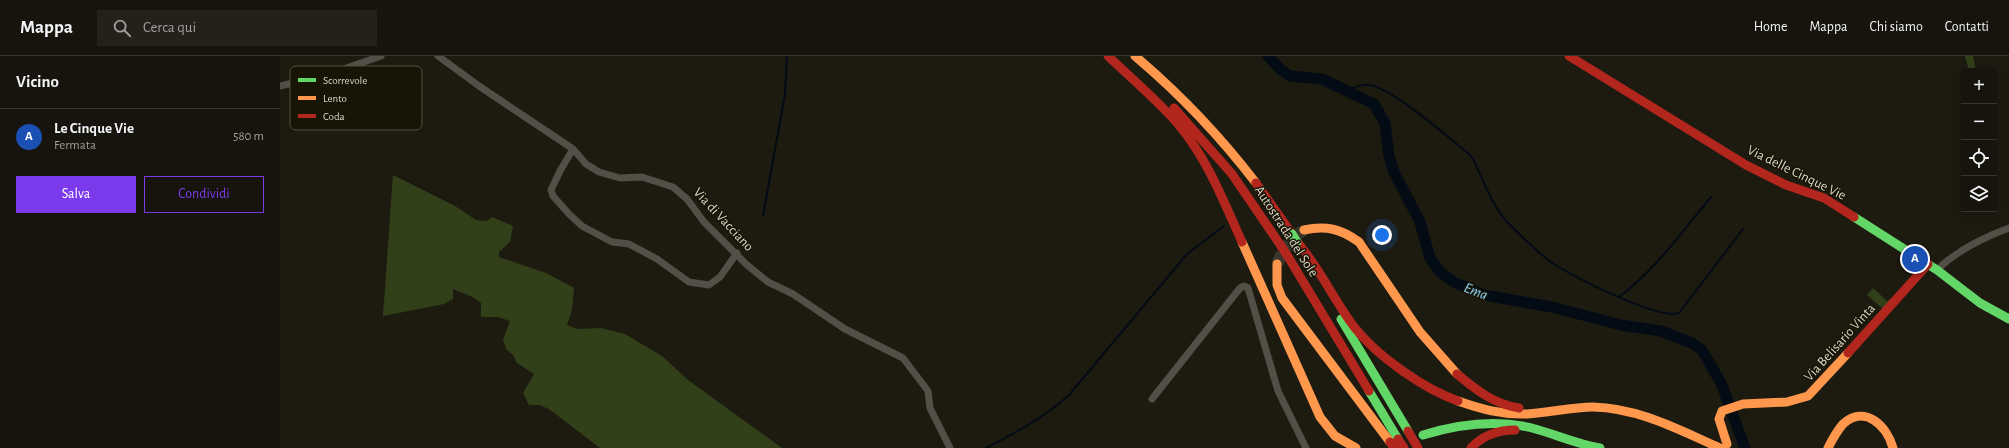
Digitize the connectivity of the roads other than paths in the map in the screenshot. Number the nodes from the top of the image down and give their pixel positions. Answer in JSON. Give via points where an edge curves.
{"nodes":[{"id":1,"x":381,"y":56,"type":"edge"},
{"id":2,"x":438,"y":56,"type":"edge"},
{"id":3,"x":1108,"y":56,"type":"edge"},
{"id":4,"x":1111,"y":56,"type":"edge"},
{"id":5,"x":1135,"y":56,"type":"edge"},
{"id":6,"x":1569,"y":56,"type":"edge"},
{"id":7,"x":352,"y":66,"type":"edge"},
{"id":8,"x":290,"y":83,"type":"edge"},
{"id":9,"x":280,"y":86,"type":"edge"},
{"id":10,"x":574,"y":149,"type":"junction"},
{"id":11,"x":2009,"y":228,"type":"edge"},
{"id":12,"x":1304,"y":230,"type":"tunnel mouth"},
{"id":13,"x":1297,"y":242,"type":"junction"},
{"id":14,"x":737,"y":253,"type":"junction"},
{"id":15,"x":1278,"y":264,"type":"tunnel mouth"},
{"id":16,"x":1928,"y":264,"type":"junction"},
{"id":17,"x":1937,"y":270,"type":"junction"},
{"id":18,"x":2009,"y":320,"type":"edge"},
{"id":19,"x":1152,"y":399,"type":"dead end"},
{"id":20,"x":1558,"y":411,"type":"junction"},
{"id":21,"x":1839,"y":429,"type":"junction"},
{"id":22,"x":1545,"y":432,"type":"junction"},
{"id":23,"x":1424,"y":435,"type":"dead end"},
{"id":24,"x":1394,"y":443,"type":"edge"},
{"id":25,"x":1723,"y":446,"type":"edge"},
{"id":26,"x":950,"y":448,"type":"edge"},
{"id":27,"x":1306,"y":448,"type":"edge"},
{"id":28,"x":1356,"y":448,"type":"edge"},
{"id":29,"x":1404,"y":448,"type":"edge"},
{"id":30,"x":1418,"y":448,"type":"edge"},
{"id":31,"x":1472,"y":448,"type":"edge"},
{"id":32,"x":1600,"y":448,"type":"edge"},
{"id":33,"x":1828,"y":448,"type":"edge"},
{"id":34,"x":1839,"y":448,"type":"edge"},
{"id":35,"x":1892,"y":448,"type":"edge"}],
"edges":[{"from":1,"to":7,"type":"street"},
{"from":2,"to":10,"type":"street","name":"Via di Vacciano"},
{"from":3,"to":28,"type":"main road","via":[[1162,107],[1193,143],[1217,187],[1320,417],[1338,440]]},
{"from":4,"to":24,"type":"main road","name":"Autostrada del Sole","bridge":true,"via":[[1170,104],[1205,140],[1258,209]]},
{"from":5,"to":13,"type":"main road","name":"Autostrada del Sole","bridge":true,"via":[[1179,93],[1216,132],[1271,202]]},
{"from":6,"to":16,"type":"main road","name":"Via delle Cinque Vie","via":[[1752,168],[1786,185],[1824,198]]},
{"from":8,"to":9,"type":"street"},
{"from":10,"to":14,"type":"street","name":"Via di Vacciano","via":[[586,164],[599,172],[620,178],[642,177],[673,187],[687,199],[704,222]]},
{"from":10,"to":14,"type":"street","via":[[551,190],[553,196],[582,226],[612,242],[629,244],[689,282],[709,285],[720,277]]},
{"from":11,"to":17,"type":"street","via":[[1968,246]]},
{"from":12,"to":20,"type":"main road","via":[[1318,226],[1334,228],[1347,232],[1360,242],[1434,349],[1457,374],[1481,393],[1499,404]]},
{"from":13,"to":20,"type":"main road","via":[[1308,253],[1355,328],[1380,353],[1428,388],[1453,400],[1491,412],[1526,414]]},
{"from":13,"to":30,"type":"main road","name":"Autostrada del Sole","bridge":true},
{"from":14,"to":26,"type":"street","name":"Via di Vacciano","via":[[768,282],[793,294],[845,329],[903,358],[928,391],[930,408]]},
{"from":15,"to":24,"type":"main road","via":[[1277,285],[1282,298]]},
{"from":16,"to":17,"type":"main road","name":"Via delle Cinque Vie"},
{"from":16,"to":25,"type":"main road","name":"Via Belisario Vinta","via":[[1810,394],[1792,401],[1728,410]]},
{"from":17,"to":18,"type":"main road","name":"Via delle Cinque Vie","via":[[1980,303]]},
{"from":19,"to":27,"type":"street","via":[[1244,286],[1248,288],[1278,391]]},
{"from":20,"to":25,"type":"main road","via":[[1593,407],[1621,410],[1650,417]]},
{"from":21,"to":33,"type":"main road"},
{"from":21,"to":34,"type":"main road"},
{"from":21,"to":35,"type":"main road","via":[[1858,416],[1869,417],[1885,428]]},
{"from":22,"to":23,"type":"main road","via":[[1506,423],[1480,422]]},
{"from":22,"to":31,"type":"main road","via":[[1506,430],[1489,434],[1476,442]]},
{"from":22,"to":32,"type":"main road","via":[[1588,447]]},
{"from":24,"to":29,"type":"main road","name":"Autostrada del Sole","bridge":true}]}
